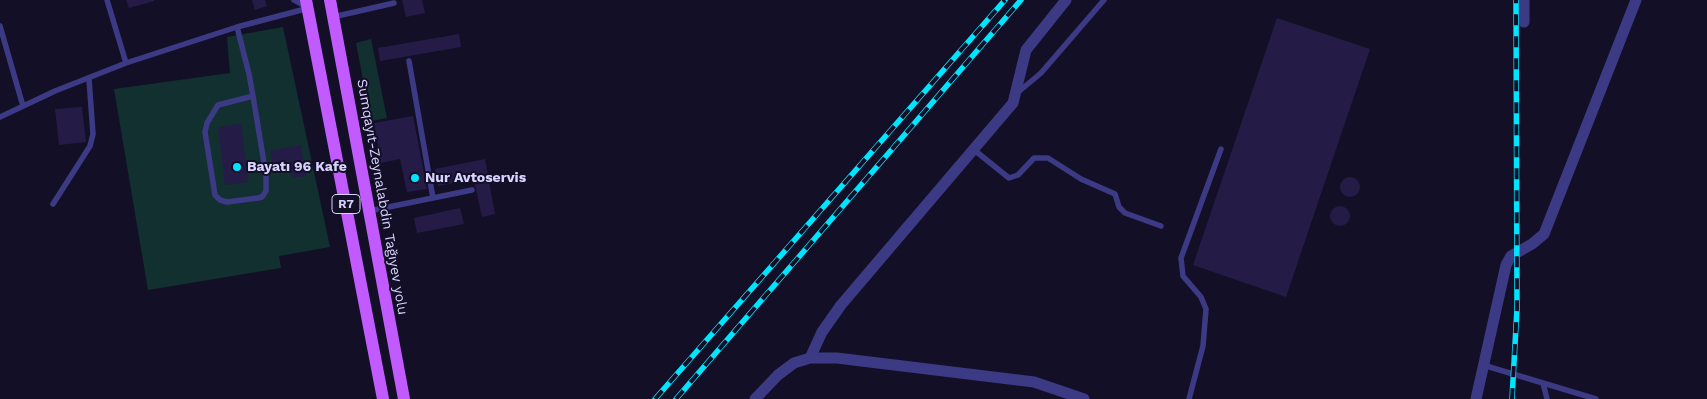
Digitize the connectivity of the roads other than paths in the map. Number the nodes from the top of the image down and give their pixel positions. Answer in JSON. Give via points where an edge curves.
{"nodes":[{"id":1,"x":107,"y":0,"type":"edge"},
{"id":2,"x":294,"y":0,"type":"edge"},
{"id":3,"x":330,"y":0,"type":"edge"},
{"id":4,"x":1066,"y":0,"type":"edge"},
{"id":5,"x":1104,"y":0,"type":"edge"},
{"id":6,"x":1524,"y":0,"type":"edge"},
{"id":7,"x":1636,"y":0,"type":"edge"},
{"id":8,"x":394,"y":3,"type":"dead end"},
{"id":9,"x":308,"y":4,"type":"edge"},
{"id":10,"x":334,"y":17,"type":"junction"},
{"id":11,"x":1524,"y":22,"type":"dead end"},
{"id":12,"x":0,"y":26,"type":"edge"},
{"id":13,"x":237,"y":27,"type":"junction"},
{"id":14,"x":409,"y":61,"type":"dead end"},
{"id":15,"x":126,"y":63,"type":"junction"},
{"id":16,"x":89,"y":78,"type":"junction"},
{"id":17,"x":1016,"y":95,"type":"junction"},
{"id":18,"x":252,"y":96,"type":"junction"},
{"id":19,"x":24,"y":106,"type":"junction"},
{"id":20,"x":0,"y":117,"type":"edge"},
{"id":21,"x":973,"y":149,"type":"junction"},
{"id":22,"x":1221,"y":150,"type":"dead end"},
{"id":23,"x":472,"y":190,"type":"dead end"},
{"id":24,"x":432,"y":198,"type":"junction"},
{"id":25,"x":54,"y":204,"type":"dead end"},
{"id":26,"x":369,"y":211,"type":"junction"},
{"id":27,"x":1161,"y":226,"type":"dead end"},
{"id":28,"x":810,"y":358,"type":"junction"},
{"id":29,"x":1483,"y":365,"type":"junction"},
{"id":30,"x":1543,"y":383,"type":"junction"},
{"id":31,"x":383,"y":399,"type":"edge"},
{"id":32,"x":404,"y":399,"type":"edge"},
{"id":33,"x":755,"y":399,"type":"edge"},
{"id":34,"x":1084,"y":399,"type":"edge"},
{"id":35,"x":1189,"y":399,"type":"edge"},
{"id":36,"x":1476,"y":399,"type":"edge"},
{"id":37,"x":1547,"y":399,"type":"edge"},
{"id":38,"x":1596,"y":399,"type":"edge"}],
"edges":[{"from":1,"to":15,"type":"lane"},
{"from":2,"to":9,"type":"lane"},
{"from":3,"to":10,"type":"main road","name":"Sumqayıt-Zeynalabdin Tağıyev yolu","number":"R7"},
{"from":4,"to":17,"type":"street","via":[[1026,50]]},
{"from":5,"to":17,"type":"lane","via":[[1041,72]]},
{"from":6,"to":11,"type":"street"},
{"from":7,"to":29,"type":"street","via":[[1544,234],[1512,256],[1506,265]]},
{"from":8,"to":10,"type":"lane"},
{"from":9,"to":13,"type":"lane"},
{"from":9,"to":31,"type":"main road","number":"R7"},
{"from":10,"to":26,"type":"main road","name":"Sumqayıt-Zeynalabdin Tağıyev yolu","number":"R7"},
{"from":12,"to":19,"type":"lane"},
{"from":13,"to":15,"type":"lane"},
{"from":13,"to":18,"type":"lane"},
{"from":14,"to":24,"type":"lane"},
{"from":15,"to":16,"type":"lane"},
{"from":16,"to":19,"type":"lane"},
{"from":16,"to":25,"type":"lane","via":[[93,134]]},
{"from":17,"to":21,"type":"street","via":[[1005,114]]},
{"from":18,"to":18,"type":"lane","via":[[266,191],[262,197],[227,202],[214,195],[205,132],[207,123],[218,105]]},
{"from":19,"to":20,"type":"lane"},
{"from":21,"to":27,"type":"lane","via":[[1009,178],[1018,175],[1034,158],[1048,158],[1080,179],[1115,194],[1119,207],[1125,213]]},
{"from":21,"to":28,"type":"street","via":[[841,305],[822,332]]},
{"from":22,"to":35,"type":"lane","via":[[1181,258],[1183,276],[1201,297],[1206,309],[1204,346]]},
{"from":23,"to":24,"type":"lane"},
{"from":24,"to":26,"type":"lane"},
{"from":26,"to":32,"type":"main road","name":"Sumqayıt-Zeynalabdin Tağıyev yolu","number":"R7"},
{"from":28,"to":33,"type":"street","via":[[794,363]]},
{"from":28,"to":34,"type":"street","via":[[837,358],[1034,382]]},
{"from":29,"to":30,"type":"lane"},
{"from":29,"to":36,"type":"street"},
{"from":30,"to":37,"type":"lane"},
{"from":30,"to":38,"type":"lane"}]}
